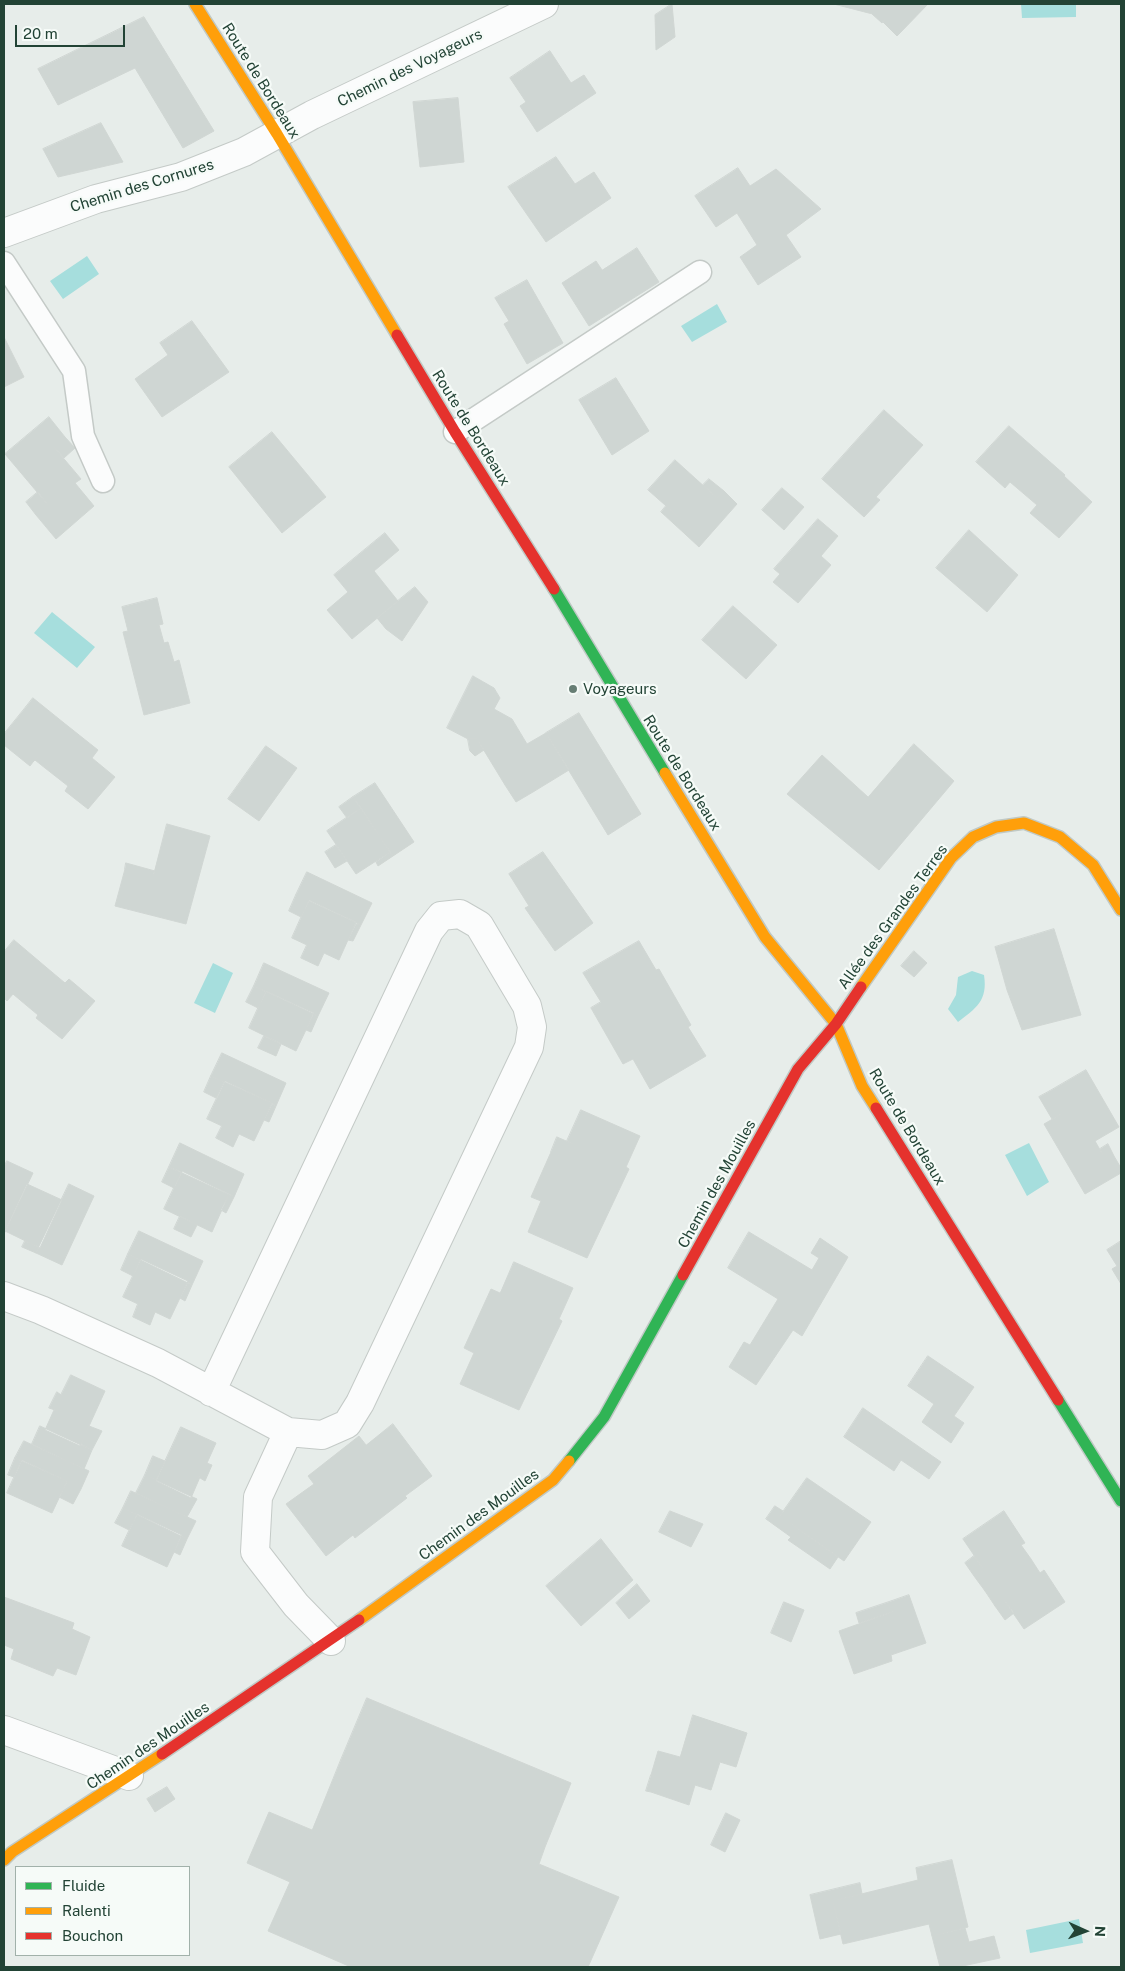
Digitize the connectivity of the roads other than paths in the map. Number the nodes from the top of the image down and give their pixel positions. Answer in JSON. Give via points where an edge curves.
{"nodes":[{"id":1,"x":195,"y":4,"type":"edge"},
{"id":2,"x":544,"y":4,"type":"edge"},
{"id":3,"x":277,"y":134,"type":"junction"},
{"id":4,"x":4,"y":234,"type":"edge"},
{"id":5,"x":4,"y":263,"type":"edge"},
{"id":6,"x":700,"y":272,"type":"dead end"},
{"id":7,"x":455,"y":432,"type":"junction"},
{"id":8,"x":103,"y":481,"type":"dead end"},
{"id":9,"x":1121,"y":910,"type":"edge"},
{"id":10,"x":836,"y":1024,"type":"junction"},
{"id":11,"x":4,"y":1296,"type":"edge"},
{"id":12,"x":211,"y":1392,"type":"junction"},
{"id":13,"x":288,"y":1432,"type":"junction"},
{"id":14,"x":1121,"y":1500,"type":"edge"},
{"id":15,"x":331,"y":1641,"type":"junction"},
{"id":16,"x":4,"y":1730,"type":"edge"},
{"id":17,"x":129,"y":1776,"type":"junction"},
{"id":18,"x":4,"y":1860,"type":"edge"}],
"edges":[{"from":1,"to":3,"type":"main road","name":"Route de Bordeaux"},
{"from":2,"to":3,"type":"street","name":"Chemin des Voyageurs"},
{"from":3,"to":4,"type":"street","name":"Chemin des Cornures","via":[[244,152],[181,177],[96,198]]},
{"from":3,"to":7,"type":"main road","name":"Route de Bordeaux"},
{"from":5,"to":8,"type":"lane","via":[[74,371],[83,436]]},
{"from":6,"to":7,"type":"lane"},
{"from":7,"to":10,"type":"main road","name":"Route de Bordeaux","via":[[765,937]]},
{"from":9,"to":10,"type":"main road","name":"Allée des Grandes Terres","via":[[1093,865],[1060,837],[1024,823],[996,828],[973,837],[951,858]]},
{"from":10,"to":14,"type":"main road","name":"Route de Bordeaux","via":[[862,1086]]},
{"from":10,"to":15,"type":"main road","name":"Chemin des Mouilles","via":[[798,1069],[604,1417],[553,1480]]},
{"from":11,"to":12,"type":"street","via":[[158,1363]]},
{"from":12,"to":13,"type":"street"},
{"from":12,"to":13,"type":"street","via":[[429,931],[441,916],[460,914],[479,925],[528,1006],[532,1027],[529,1048],[360,1403],[347,1424],[322,1435]]},
{"from":13,"to":15,"type":"street","via":[[258,1497],[255,1552],[296,1605]]},
{"from":15,"to":17,"type":"main road","name":"Chemin des Mouilles"},
{"from":16,"to":17,"type":"street"},
{"from":17,"to":18,"type":"main road","name":"Chemin des Mouilles"}]}
